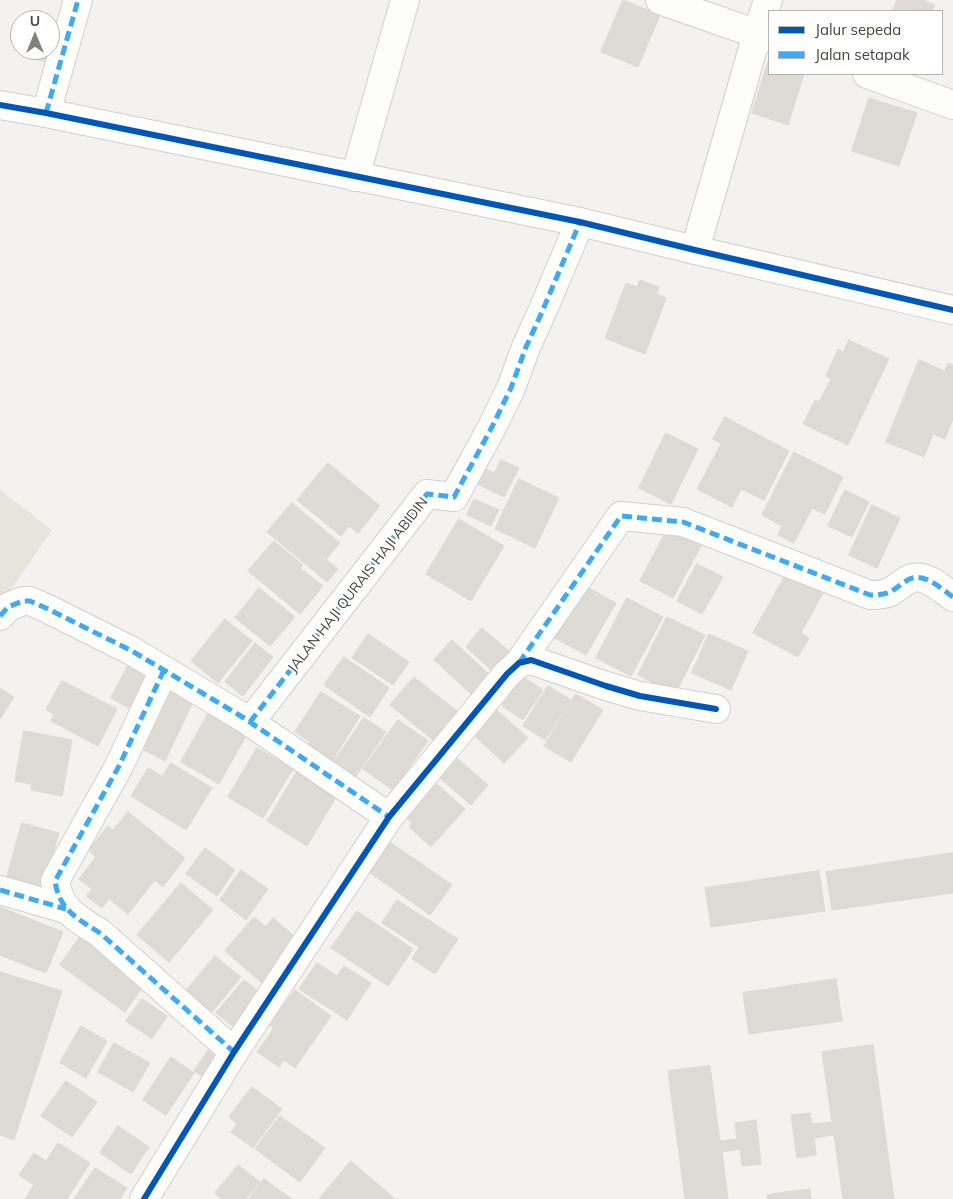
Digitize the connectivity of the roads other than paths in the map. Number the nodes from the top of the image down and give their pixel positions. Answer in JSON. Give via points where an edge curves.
{"nodes":[{"id":1,"x":78,"y":0,"type":"edge"},
{"id":2,"x":405,"y":0,"type":"edge"},
{"id":3,"x":660,"y":0,"type":"edge"},
{"id":4,"x":768,"y":0,"type":"edge"},
{"id":5,"x":763,"y":36,"type":"edge"},
{"id":6,"x":870,"y":75,"type":"edge"},
{"id":7,"x":0,"y":105,"type":"edge"},
{"id":8,"x":953,"y":105,"type":"edge"},
{"id":9,"x":46,"y":113,"type":"junction"},
{"id":10,"x":355,"y":177,"type":"junction"},
{"id":11,"x":580,"y":222,"type":"junction"},
{"id":12,"x":694,"y":250,"type":"junction"},
{"id":13,"x":953,"y":310,"type":"edge"},
{"id":14,"x":953,"y":597,"type":"edge"},
{"id":15,"x":0,"y":616,"type":"edge"},
{"id":16,"x":519,"y":663,"type":"junction"},
{"id":17,"x":164,"y":670,"type":"junction"},
{"id":18,"x":716,"y":709,"type":"dead end"},
{"id":19,"x":250,"y":722,"type":"junction"},
{"id":20,"x":389,"y":817,"type":"junction"},
{"id":21,"x":0,"y":890,"type":"edge"},
{"id":22,"x":66,"y":909,"type":"junction"},
{"id":23,"x":234,"y":1052,"type":"junction"},
{"id":24,"x":144,"y":1199,"type":"edge"}],
"edges":[{"from":1,"to":9,"type":"street"},
{"from":2,"to":10,"type":"street"},
{"from":3,"to":5,"type":"street"},
{"from":4,"to":5,"type":"street"},
{"from":5,"to":12,"type":"street"},
{"from":6,"to":8,"type":"street"},
{"from":7,"to":9,"type":"street"},
{"from":9,"to":10,"type":"street"},
{"from":10,"to":11,"type":"street"},
{"from":11,"to":12,"type":"street"},
{"from":11,"to":19,"type":"street","name":"JALAN HAJI QURAIS HAJI ABIDIN","via":[[510,388],[454,497],[427,494]]},
{"from":12,"to":13,"type":"street"},
{"from":14,"to":16,"type":"street","via":[[921,577],[906,580],[890,592],[870,596],[683,522],[621,516]]},
{"from":15,"to":17,"type":"street","via":[[8,607],[30,601]]},
{"from":16,"to":18,"type":"street","via":[[531,660],[640,696]]},
{"from":16,"to":20,"type":"street"},
{"from":17,"to":19,"type":"street"},
{"from":17,"to":22,"type":"street","via":[[119,766],[55,881]]},
{"from":19,"to":20,"type":"street"},
{"from":20,"to":23,"type":"street"},
{"from":21,"to":22,"type":"street"},
{"from":22,"to":23,"type":"street","via":[[100,933]]},
{"from":23,"to":24,"type":"street"}]}
